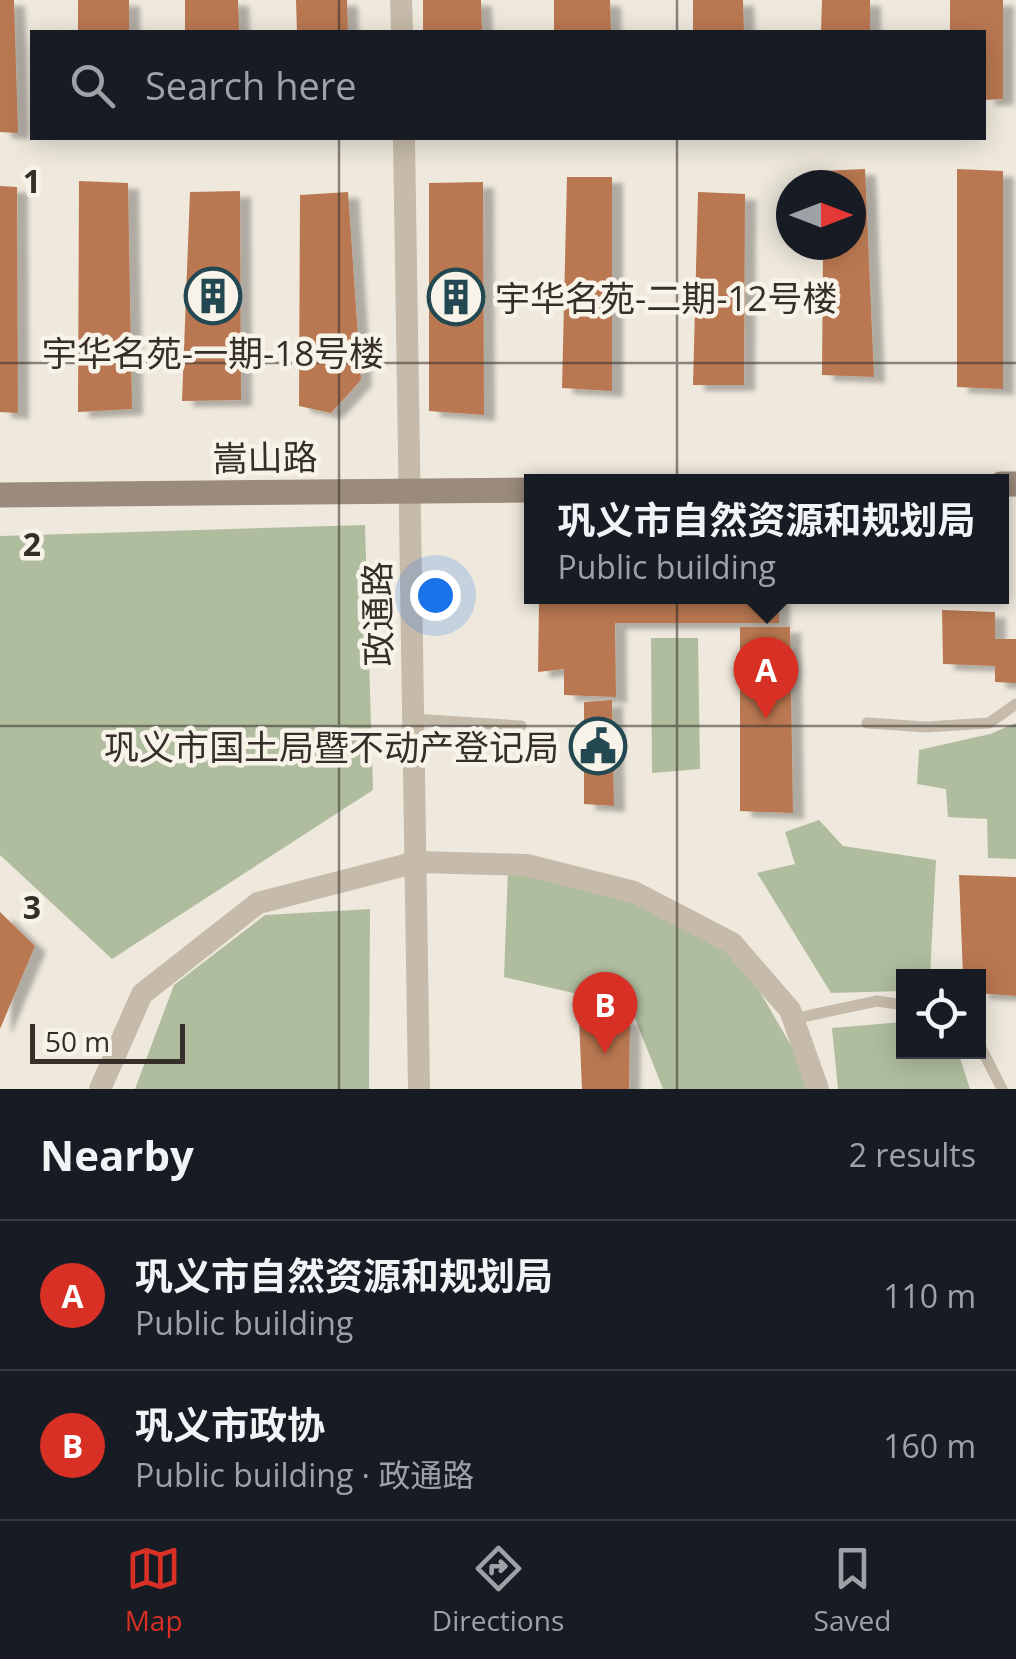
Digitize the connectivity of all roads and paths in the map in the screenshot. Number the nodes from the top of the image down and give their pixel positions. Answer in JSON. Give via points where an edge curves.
{"nodes":[{"id":1,"x":401,"y":0,"type":"edge"},
{"id":2,"x":402,"y":30,"type":"edge"},
{"id":3,"x":404,"y":140,"type":"edge"},
{"id":4,"x":524,"y":490,"type":"edge"},
{"id":5,"x":410,"y":491,"type":"junction"},
{"id":6,"x":0,"y":495,"type":"edge"},
{"id":7,"x":1016,"y":704,"type":"edge"},
{"id":8,"x":414,"y":719,"type":"junction"},
{"id":9,"x":867,"y":723,"type":"dead end"},
{"id":10,"x":521,"y":726,"type":"dead end"},
{"id":11,"x":416,"y":862,"type":"junction"},
{"id":12,"x":896,"y":1003,"type":"edge"},
{"id":13,"x":793,"y":1019,"type":"junction"},
{"id":14,"x":986,"y":1058,"type":"edge"},
{"id":15,"x":100,"y":1089,"type":"edge"},
{"id":16,"x":419,"y":1089,"type":"edge"},
{"id":17,"x":818,"y":1089,"type":"edge"},
{"id":18,"x":1002,"y":1089,"type":"edge"}],
"edges":[{"from":1,"to":2,"type":"street"},
{"from":3,"to":5,"type":"street","name":"政通路"},
{"from":4,"to":5,"type":"street","name":"嵩山路"},
{"from":5,"to":6,"type":"street","name":"嵩山路"},
{"from":5,"to":8,"type":"street","name":"政通路"},
{"from":7,"to":9,"type":"lane","via":[[989,723]]},
{"from":8,"to":10,"type":"lane"},
{"from":8,"to":11,"type":"street","name":"政通路"},
{"from":11,"to":13,"type":"street","via":[[527,865],[634,892],[732,943]]},
{"from":11,"to":15,"type":"street","via":[[258,903],[142,994]]},
{"from":11,"to":16,"type":"street","name":"政通路"},
{"from":12,"to":13,"type":"lane"},
{"from":13,"to":17,"type":"street"},
{"from":14,"to":18,"type":"lane"}]}
